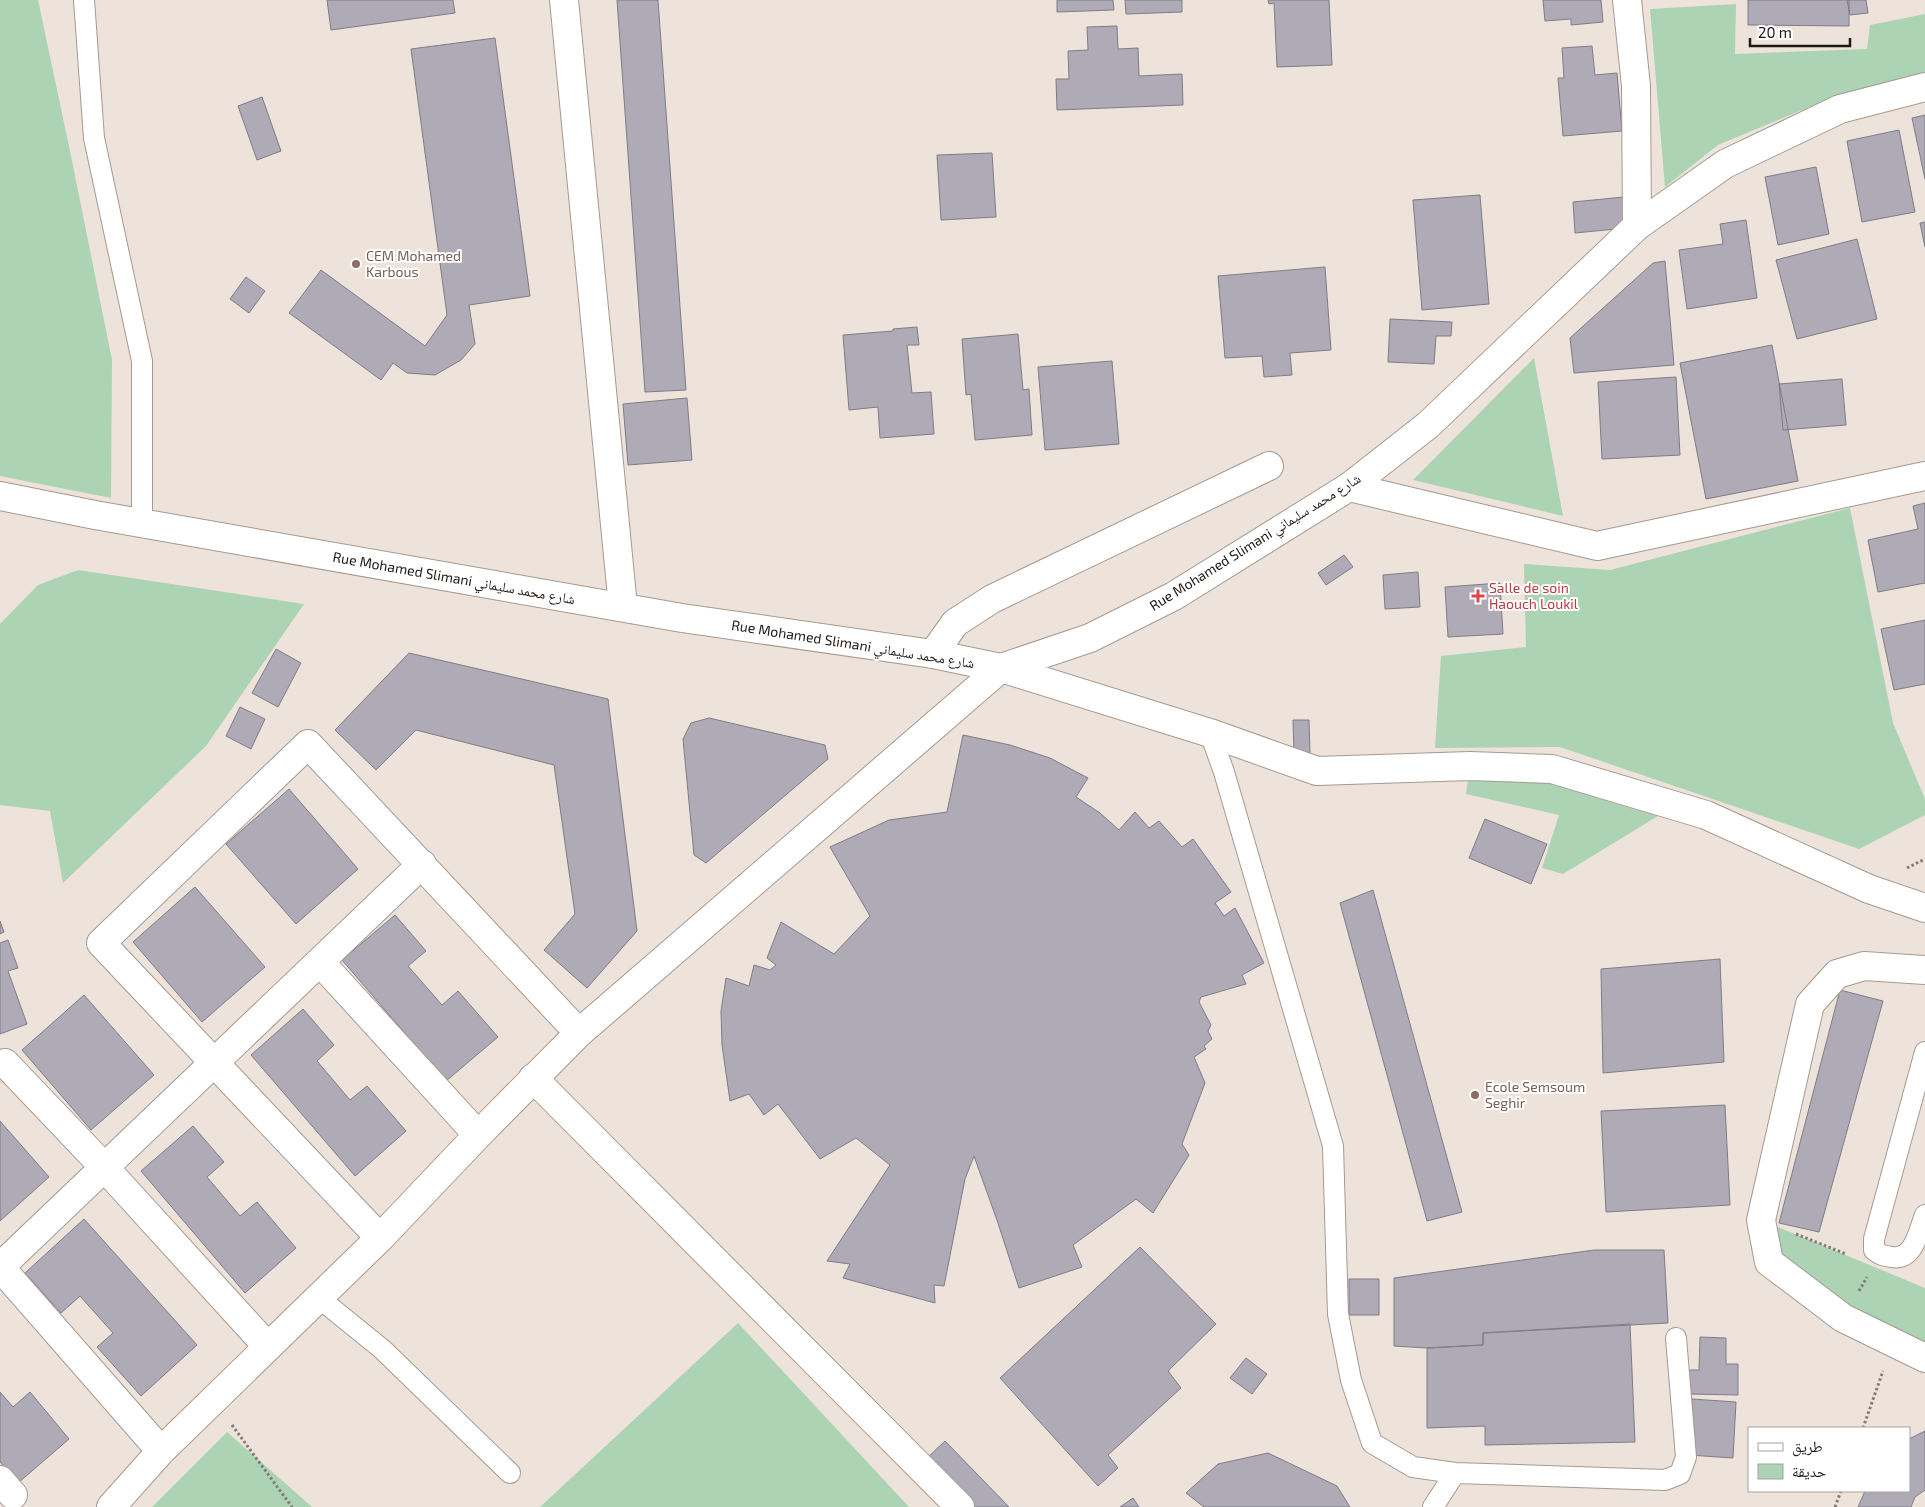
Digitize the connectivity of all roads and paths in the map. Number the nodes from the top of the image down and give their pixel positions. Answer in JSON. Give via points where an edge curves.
{"nodes":[{"id":1,"x":84,"y":0,"type":"edge"},
{"id":2,"x":564,"y":0,"type":"edge"},
{"id":3,"x":1627,"y":0,"type":"edge"},
{"id":4,"x":1925,"y":87,"type":"edge"},
{"id":5,"x":1637,"y":226,"type":"junction"},
{"id":6,"x":1269,"y":466,"type":"dead end"},
{"id":7,"x":1925,"y":476,"type":"edge"},
{"id":8,"x":1349,"y":487,"type":"junction"},
{"id":9,"x":0,"y":496,"type":"edge"},
{"id":10,"x":142,"y":523,"type":"junction"},
{"id":11,"x":623,"y":607,"type":"junction"},
{"id":12,"x":934,"y":654,"type":"junction"},
{"id":13,"x":1002,"y":668,"type":"junction"},
{"id":14,"x":1210,"y":733,"type":"junction"},
{"id":15,"x":422,"y":864,"type":"junction"},
{"id":16,"x":1925,"y":908,"type":"edge"},
{"id":17,"x":320,"y":962,"type":"junction"},
{"id":18,"x":1925,"y":970,"type":"edge"},
{"id":19,"x":579,"y":1033,"type":"junction"},
{"id":20,"x":1925,"y":1052,"type":"edge"},
{"id":21,"x":214,"y":1063,"type":"junction"},
{"id":22,"x":5,"y":1064,"type":"dead end"},
{"id":23,"x":533,"y":1078,"type":"junction"},
{"id":24,"x":478,"y":1135,"type":"junction"},
{"id":25,"x":105,"y":1168,"type":"junction"},
{"id":26,"x":1925,"y":1215,"type":"edge"},
{"id":27,"x":1761,"y":1220,"type":"junction"},
{"id":28,"x":380,"y":1238,"type":"junction"},
{"id":29,"x":1877,"y":1260,"type":"junction"},
{"id":30,"x":0,"y":1267,"type":"edge"},
{"id":31,"x":319,"y":1298,"type":"junction"},
{"id":32,"x":1843,"y":1318,"type":"junction"},
{"id":33,"x":1676,"y":1338,"type":"dead end"},
{"id":34,"x":1892,"y":1342,"type":"junction"},
{"id":35,"x":268,"y":1346,"type":"junction"},
{"id":36,"x":1925,"y":1358,"type":"edge"},
{"id":37,"x":215,"y":1400,"type":"junction"},
{"id":38,"x":1863,"y":1427,"type":"edge"},
{"id":39,"x":161,"y":1451,"type":"junction"},
{"id":40,"x":1455,"y":1473,"type":"junction"},
{"id":41,"x":510,"y":1474,"type":"dead end"},
{"id":42,"x":1841,"y":1492,"type":"edge"},
{"id":43,"x":111,"y":1507,"type":"edge"},
{"id":44,"x":292,"y":1507,"type":"edge"},
{"id":45,"x":960,"y":1507,"type":"edge"},
{"id":46,"x":1433,"y":1507,"type":"edge"},
{"id":47,"x":1836,"y":1507,"type":"edge"}],
"edges":[{"from":1,"to":10,"type":"lane","via":[[94,138],[142,361]]},
{"from":2,"to":11,"type":"street"},
{"from":3,"to":5,"type":"street","via":[[1636,86]]},
{"from":4,"to":5,"type":"street","name":"Rue Mohamed Slimani شارع محمد سليماني","via":[[1840,108],[1725,164]]},
{"from":5,"to":8,"type":"street","name":"Rue Mohamed Slimani شارع محمد سليماني","via":[[1428,425]]},
{"from":6,"to":12,"type":"street","via":[[992,598],[955,623]]},
{"from":7,"to":8,"type":"street","via":[[1597,546]]},
{"from":8,"to":13,"type":"street","name":"Rue Mohamed Slimani شارع محمد سليماني","via":[[1174,596],[1090,638]]},
{"from":9,"to":10,"type":"street","name":"Rue Mohamed Slimani شارع محمد سليماني"},
{"from":10,"to":11,"type":"street","name":"Rue Mohamed Slimani شارع محمد سليماني"},
{"from":11,"to":12,"type":"street","name":"Rue Mohamed Slimani شارع محمد سليماني"},
{"from":12,"to":13,"type":"street","name":"Rue Mohamed Slimani شارع محمد سليماني"},
{"from":13,"to":14,"type":"street"},
{"from":13,"to":19,"type":"street"},
{"from":14,"to":16,"type":"street","via":[[1317,771],[1470,766],[1552,769],[1706,816],[1869,889]]},
{"from":14,"to":40,"type":"lane","via":[[1334,1146],[1338,1314],[1351,1380],[1372,1443],[1413,1467]]},
{"from":15,"to":17,"type":"street"},
{"from":15,"to":19,"type":"street"},
{"from":15,"to":21,"type":"street","via":[[308,744],[101,943]]},
{"from":17,"to":21,"type":"street"},
{"from":17,"to":24,"type":"street"},
{"from":18,"to":27,"type":"street","via":[[1864,966],[1837,974],[1810,1004]]},
{"from":19,"to":23,"type":"street"},
{"from":20,"to":29,"type":"lane","via":[[1874,1239]]},
{"from":21,"to":25,"type":"street"},
{"from":21,"to":28,"type":"street"},
{"from":22,"to":25,"type":"street"},
{"from":23,"to":24,"type":"street"},
{"from":23,"to":45,"type":"street"},
{"from":24,"to":28,"type":"street"},
{"from":25,"to":30,"type":"street"},
{"from":25,"to":35,"type":"street"},
{"from":26,"to":29,"type":"lane","via":[[1905,1256]]},
{"from":27,"to":29,"type":"path"},
{"from":27,"to":32,"type":"street","via":[[1769,1262]]},
{"from":28,"to":31,"type":"street"},
{"from":29,"to":32,"type":"path"},
{"from":30,"to":39,"type":"street"},
{"from":31,"to":35,"type":"street"},
{"from":31,"to":41,"type":"lane","via":[[382,1349]]},
{"from":32,"to":34,"type":"street"},
{"from":33,"to":40,"type":"lane","via":[[1686,1457],[1680,1474],[1665,1480]]},
{"from":34,"to":36,"type":"street"},
{"from":34,"to":38,"type":"path"},
{"from":35,"to":37,"type":"street"},
{"from":37,"to":39,"type":"street"},
{"from":37,"to":44,"type":"path"},
{"from":39,"to":43,"type":"street"},
{"from":40,"to":46,"type":"lane"},
{"from":42,"to":47,"type":"path"}]}
